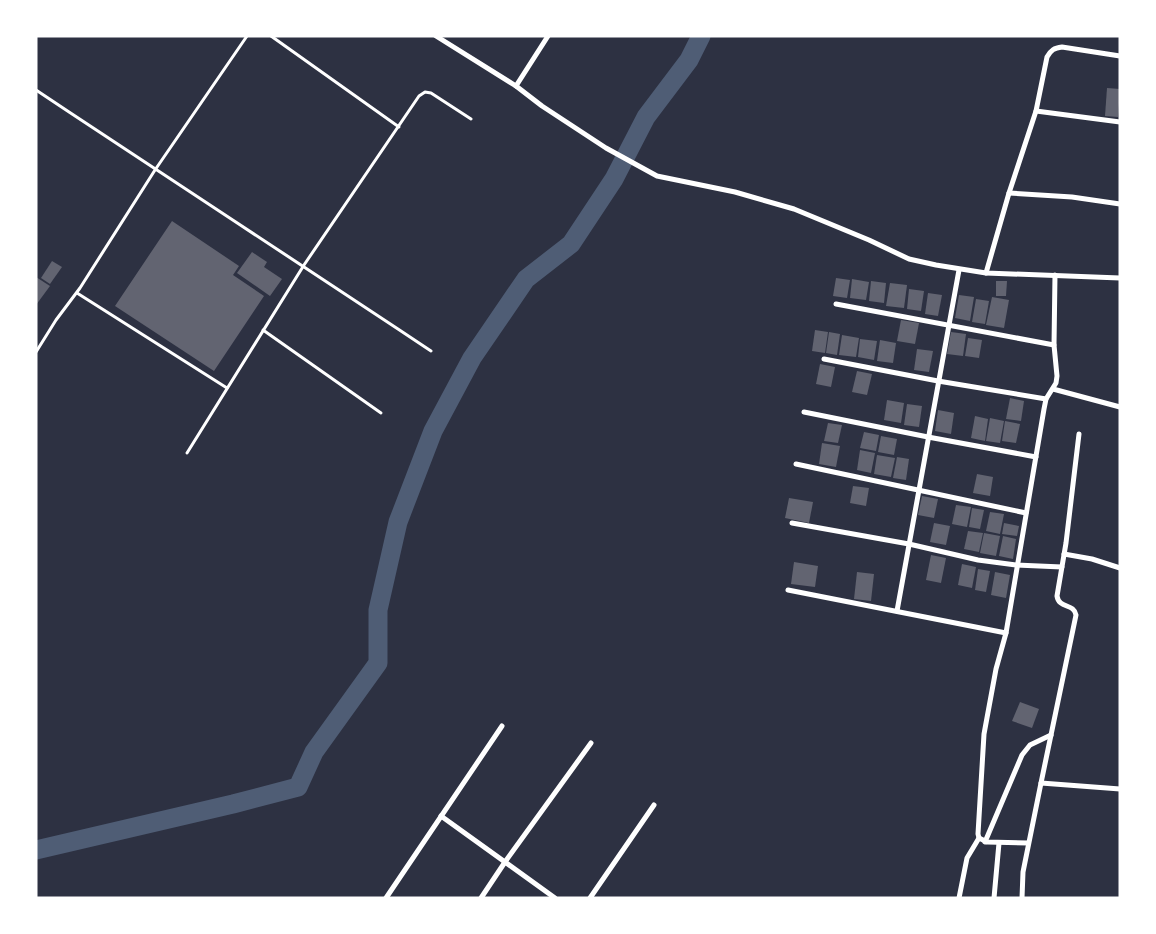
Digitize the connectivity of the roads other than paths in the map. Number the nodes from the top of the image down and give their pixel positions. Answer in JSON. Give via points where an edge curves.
{"nodes":[{"id":1,"x":246,"y":36,"type":"edge"},
{"id":2,"x":271,"y":36,"type":"edge"},
{"id":3,"x":436,"y":36,"type":"edge"},
{"id":4,"x":548,"y":36,"type":"edge"},
{"id":5,"x":1120,"y":56,"type":"edge"},
{"id":6,"x":516,"y":86,"type":"junction"},
{"id":7,"x":36,"y":90,"type":"edge"},
{"id":8,"x":1036,"y":111,"type":"junction"},
{"id":9,"x":471,"y":119,"type":"dead end"},
{"id":10,"x":1120,"y":122,"type":"edge"},
{"id":11,"x":399,"y":127,"type":"junction"},
{"id":12,"x":155,"y":170,"type":"junction"},
{"id":13,"x":1009,"y":193,"type":"junction"},
{"id":14,"x":1120,"y":204,"type":"edge"},
{"id":15,"x":304,"y":265,"type":"junction"},
{"id":16,"x":959,"y":270,"type":"junction"},
{"id":17,"x":986,"y":273,"type":"junction"},
{"id":18,"x":1055,"y":275,"type":"junction"},
{"id":19,"x":1120,"y":278,"type":"edge"},
{"id":20,"x":76,"y":293,"type":"junction"},
{"id":21,"x":836,"y":304,"type":"dead end"},
{"id":22,"x":948,"y":326,"type":"junction"},
{"id":23,"x":263,"y":330,"type":"junction"},
{"id":24,"x":1054,"y":345,"type":"junction"},
{"id":25,"x":431,"y":351,"type":"dead end"},
{"id":26,"x":36,"y":352,"type":"edge"},
{"id":27,"x":824,"y":360,"type":"dead end"},
{"id":28,"x":938,"y":381,"type":"junction"},
{"id":29,"x":227,"y":388,"type":"junction"},
{"id":30,"x":1053,"y":389,"type":"junction"},
{"id":31,"x":1046,"y":399,"type":"junction"},
{"id":32,"x":1120,"y":407,"type":"edge"},
{"id":33,"x":804,"y":412,"type":"dead end"},
{"id":34,"x":381,"y":413,"type":"dead end"},
{"id":35,"x":1079,"y":434,"type":"dead end"},
{"id":36,"x":928,"y":438,"type":"junction"},
{"id":37,"x":187,"y":453,"type":"dead end"},
{"id":38,"x":1036,"y":457,"type":"junction"},
{"id":39,"x":796,"y":464,"type":"dead end"},
{"id":40,"x":919,"y":490,"type":"junction"},
{"id":41,"x":1026,"y":513,"type":"junction"},
{"id":42,"x":792,"y":523,"type":"dead end"},
{"id":43,"x":909,"y":544,"type":"junction"},
{"id":44,"x":1064,"y":554,"type":"junction"},
{"id":45,"x":1016,"y":565,"type":"junction"},
{"id":46,"x":1062,"y":567,"type":"junction"},
{"id":47,"x":1120,"y":568,"type":"edge"},
{"id":48,"x":788,"y":590,"type":"dead end"},
{"id":49,"x":897,"y":611,"type":"junction"},
{"id":50,"x":1006,"y":633,"type":"junction"},
{"id":51,"x":502,"y":726,"type":"dead end"},
{"id":52,"x":1051,"y":735,"type":"junction"},
{"id":53,"x":591,"y":743,"type":"dead end"},
{"id":54,"x":1041,"y":784,"type":"junction"},
{"id":55,"x":1120,"y":789,"type":"edge"},
{"id":56,"x":654,"y":805,"type":"dead end"},
{"id":57,"x":441,"y":816,"type":"junction"},
{"id":58,"x":980,"y":838,"type":"junction"},
{"id":59,"x":986,"y":842,"type":"junction"},
{"id":60,"x":999,"y":843,"type":"junction"},
{"id":61,"x":1028,"y":843,"type":"junction"},
{"id":62,"x":505,"y":862,"type":"junction"},
{"id":63,"x":386,"y":898,"type":"edge"},
{"id":64,"x":481,"y":898,"type":"edge"},
{"id":65,"x":556,"y":898,"type":"edge"},
{"id":66,"x":590,"y":898,"type":"edge"},
{"id":67,"x":959,"y":898,"type":"edge"},
{"id":68,"x":994,"y":898,"type":"edge"},
{"id":69,"x":1022,"y":898,"type":"edge"}],
"edges":[{"from":1,"to":12,"type":"lane"},
{"from":2,"to":11,"type":"lane"},
{"from":3,"to":6,"type":"street"},
{"from":4,"to":6,"type":"street"},
{"from":5,"to":8,"type":"street","via":[[1062,47],[1050,51]]},
{"from":6,"to":16,"type":"street","via":[[606,148],[657,176],[735,192],[794,209],[909,258]]},
{"from":7,"to":12,"type":"lane"},
{"from":8,"to":10,"type":"street"},
{"from":8,"to":13,"type":"street"},
{"from":9,"to":11,"type":"lane","via":[[431,92],[425,92]]},
{"from":11,"to":15,"type":"lane"},
{"from":12,"to":15,"type":"lane"},
{"from":12,"to":20,"type":"lane"},
{"from":13,"to":14,"type":"street"},
{"from":13,"to":17,"type":"street"},
{"from":15,"to":23,"type":"lane"},
{"from":15,"to":25,"type":"lane"},
{"from":16,"to":17,"type":"street"},
{"from":16,"to":22,"type":"street"},
{"from":17,"to":18,"type":"street"},
{"from":18,"to":19,"type":"street"},
{"from":18,"to":24,"type":"street"},
{"from":20,"to":26,"type":"lane"},
{"from":20,"to":29,"type":"lane"},
{"from":21,"to":22,"type":"street"},
{"from":22,"to":24,"type":"street"},
{"from":22,"to":28,"type":"street"},
{"from":23,"to":29,"type":"lane"},
{"from":23,"to":34,"type":"lane"},
{"from":24,"to":30,"type":"street","via":[[1057,376]]},
{"from":27,"to":28,"type":"street"},
{"from":28,"to":31,"type":"street"},
{"from":28,"to":36,"type":"street"},
{"from":29,"to":37,"type":"lane"},
{"from":30,"to":31,"type":"street"},
{"from":30,"to":32,"type":"street"},
{"from":31,"to":38,"type":"street"},
{"from":33,"to":36,"type":"street"},
{"from":35,"to":44,"type":"street"},
{"from":36,"to":38,"type":"street"},
{"from":36,"to":40,"type":"street"},
{"from":38,"to":41,"type":"street"},
{"from":39,"to":40,"type":"street"},
{"from":40,"to":41,"type":"street"},
{"from":40,"to":43,"type":"street"},
{"from":41,"to":45,"type":"street"},
{"from":42,"to":43,"type":"street"},
{"from":43,"to":45,"type":"street","via":[[967,558]]},
{"from":43,"to":49,"type":"street"},
{"from":44,"to":46,"type":"street"},
{"from":44,"to":47,"type":"street"},
{"from":45,"to":46,"type":"street"},
{"from":45,"to":50,"type":"street"},
{"from":46,"to":52,"type":"street","via":[[1058,601],[1072,608],[1076,615]]},
{"from":48,"to":49,"type":"street"},
{"from":49,"to":50,"type":"street"},
{"from":50,"to":58,"type":"street","via":[[983,743]]},
{"from":51,"to":57,"type":"street"},
{"from":52,"to":54,"type":"street"},
{"from":52,"to":59,"type":"street","via":[[1030,745],[1022,755]]},
{"from":53,"to":62,"type":"street"},
{"from":54,"to":55,"type":"street"},
{"from":54,"to":61,"type":"street"},
{"from":56,"to":66,"type":"street"},
{"from":57,"to":62,"type":"street"},
{"from":57,"to":63,"type":"street"},
{"from":58,"to":59,"type":"street"},
{"from":58,"to":67,"type":"street","via":[[967,858]]},
{"from":59,"to":60,"type":"street"},
{"from":60,"to":61,"type":"street"},
{"from":60,"to":68,"type":"street"},
{"from":61,"to":69,"type":"street"},
{"from":62,"to":64,"type":"street"},
{"from":62,"to":65,"type":"street"}]}
